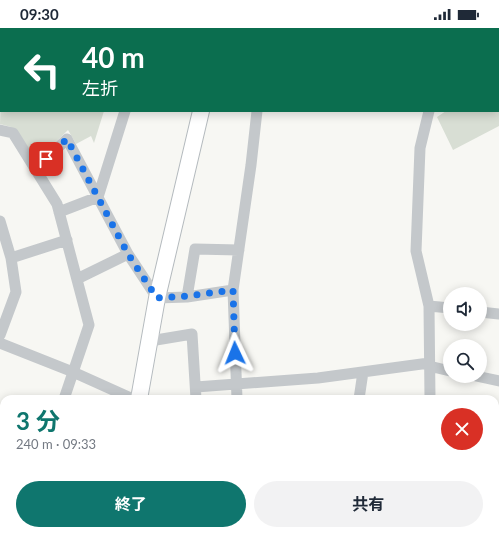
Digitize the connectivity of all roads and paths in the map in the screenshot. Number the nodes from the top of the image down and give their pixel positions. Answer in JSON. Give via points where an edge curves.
{"nodes":[{"id":1,"x":125,"y":112,"type":"edge"},
{"id":2,"x":201,"y":112,"type":"edge"},
{"id":3,"x":257,"y":112,"type":"edge"},
{"id":4,"x":428,"y":114,"type":"edge"},
{"id":5,"x":0,"y":130,"type":"edge"},
{"id":6,"x":35,"y":169,"type":"junction"},
{"id":7,"x":98,"y":197,"type":"junction"},
{"id":8,"x":59,"y":212,"type":"junction"},
{"id":9,"x":0,"y":220,"type":"edge"},
{"id":10,"x":66,"y":240,"type":"junction"},
{"id":11,"x":239,"y":250,"type":"junction"},
{"id":12,"x":128,"y":254,"type":"junction"},
{"id":13,"x":11,"y":258,"type":"junction"},
{"id":14,"x":77,"y":279,"type":"junction"},
{"id":15,"x":233,"y":290,"type":"junction"},
{"id":16,"x":187,"y":296,"type":"junction"},
{"id":17,"x":157,"y":298,"type":"junction"},
{"id":18,"x":428,"y":306,"type":"junction"},
{"id":19,"x":443,"y":307,"type":"edge"},
{"id":20,"x":487,"y":313,"type":"edge"},
{"id":21,"x":499,"y":314,"type":"edge"},
{"id":22,"x":0,"y":335,"type":"edge"},
{"id":23,"x":150,"y":341,"type":"junction"},
{"id":24,"x":0,"y":343,"type":"edge"},
{"id":25,"x":429,"y":365,"type":"junction"},
{"id":26,"x":443,"y":369,"type":"edge"},
{"id":27,"x":73,"y":372,"type":"junction"},
{"id":28,"x":363,"y":372,"type":"junction"},
{"id":29,"x":487,"y":378,"type":"edge"},
{"id":30,"x":499,"y":381,"type":"edge"},
{"id":31,"x":236,"y":385,"type":"junction"},
{"id":32,"x":196,"y":387,"type":"junction"},
{"id":33,"x":65,"y":395,"type":"edge"},
{"id":34,"x":124,"y":395,"type":"edge"},
{"id":35,"x":140,"y":395,"type":"edge"},
{"id":36,"x":196,"y":395,"type":"edge"},
{"id":37,"x":237,"y":395,"type":"edge"},
{"id":38,"x":360,"y":395,"type":"edge"},
{"id":39,"x":430,"y":395,"type":"edge"}],
"edges":[{"from":1,"to":7,"type":"street"},
{"from":2,"to":17,"type":"street"},
{"from":3,"to":11,"type":"street"},
{"from":4,"to":18,"type":"street","via":[[420,148],[416,251]]},
{"from":5,"to":6,"type":"street","via":[[13,134]]},
{"from":6,"to":7,"type":"street","via":[[67,139]]},
{"from":6,"to":8,"type":"street","via":[[57,204]]},
{"from":7,"to":8,"type":"street"},
{"from":7,"to":12,"type":"street"},
{"from":8,"to":10,"type":"street"},
{"from":9,"to":13,"type":"street"},
{"from":10,"to":13,"type":"street"},
{"from":10,"to":14,"type":"street"},
{"from":11,"to":15,"type":"street"},
{"from":11,"to":16,"type":"street","via":[[195,250]]},
{"from":12,"to":14,"type":"street"},
{"from":12,"to":17,"type":"street"},
{"from":13,"to":22,"type":"street","via":[[16,292]]},
{"from":14,"to":27,"type":"street","via":[[89,325]]},
{"from":15,"to":16,"type":"street"},
{"from":15,"to":31,"type":"street"},
{"from":16,"to":17,"type":"street"},
{"from":17,"to":23,"type":"street"},
{"from":18,"to":19,"type":"street"},
{"from":18,"to":25,"type":"street"},
{"from":20,"to":21,"type":"street"},
{"from":23,"to":32,"type":"street","via":[[192,334]]},
{"from":23,"to":35,"type":"street"},
{"from":24,"to":27,"type":"street"},
{"from":25,"to":26,"type":"street"},
{"from":25,"to":28,"type":"street"},
{"from":25,"to":39,"type":"street"},
{"from":27,"to":33,"type":"street"},
{"from":27,"to":34,"type":"street"},
{"from":28,"to":31,"type":"street"},
{"from":28,"to":38,"type":"street"},
{"from":29,"to":30,"type":"street"},
{"from":31,"to":32,"type":"street"},
{"from":31,"to":37,"type":"street"},
{"from":32,"to":36,"type":"street"}]}
